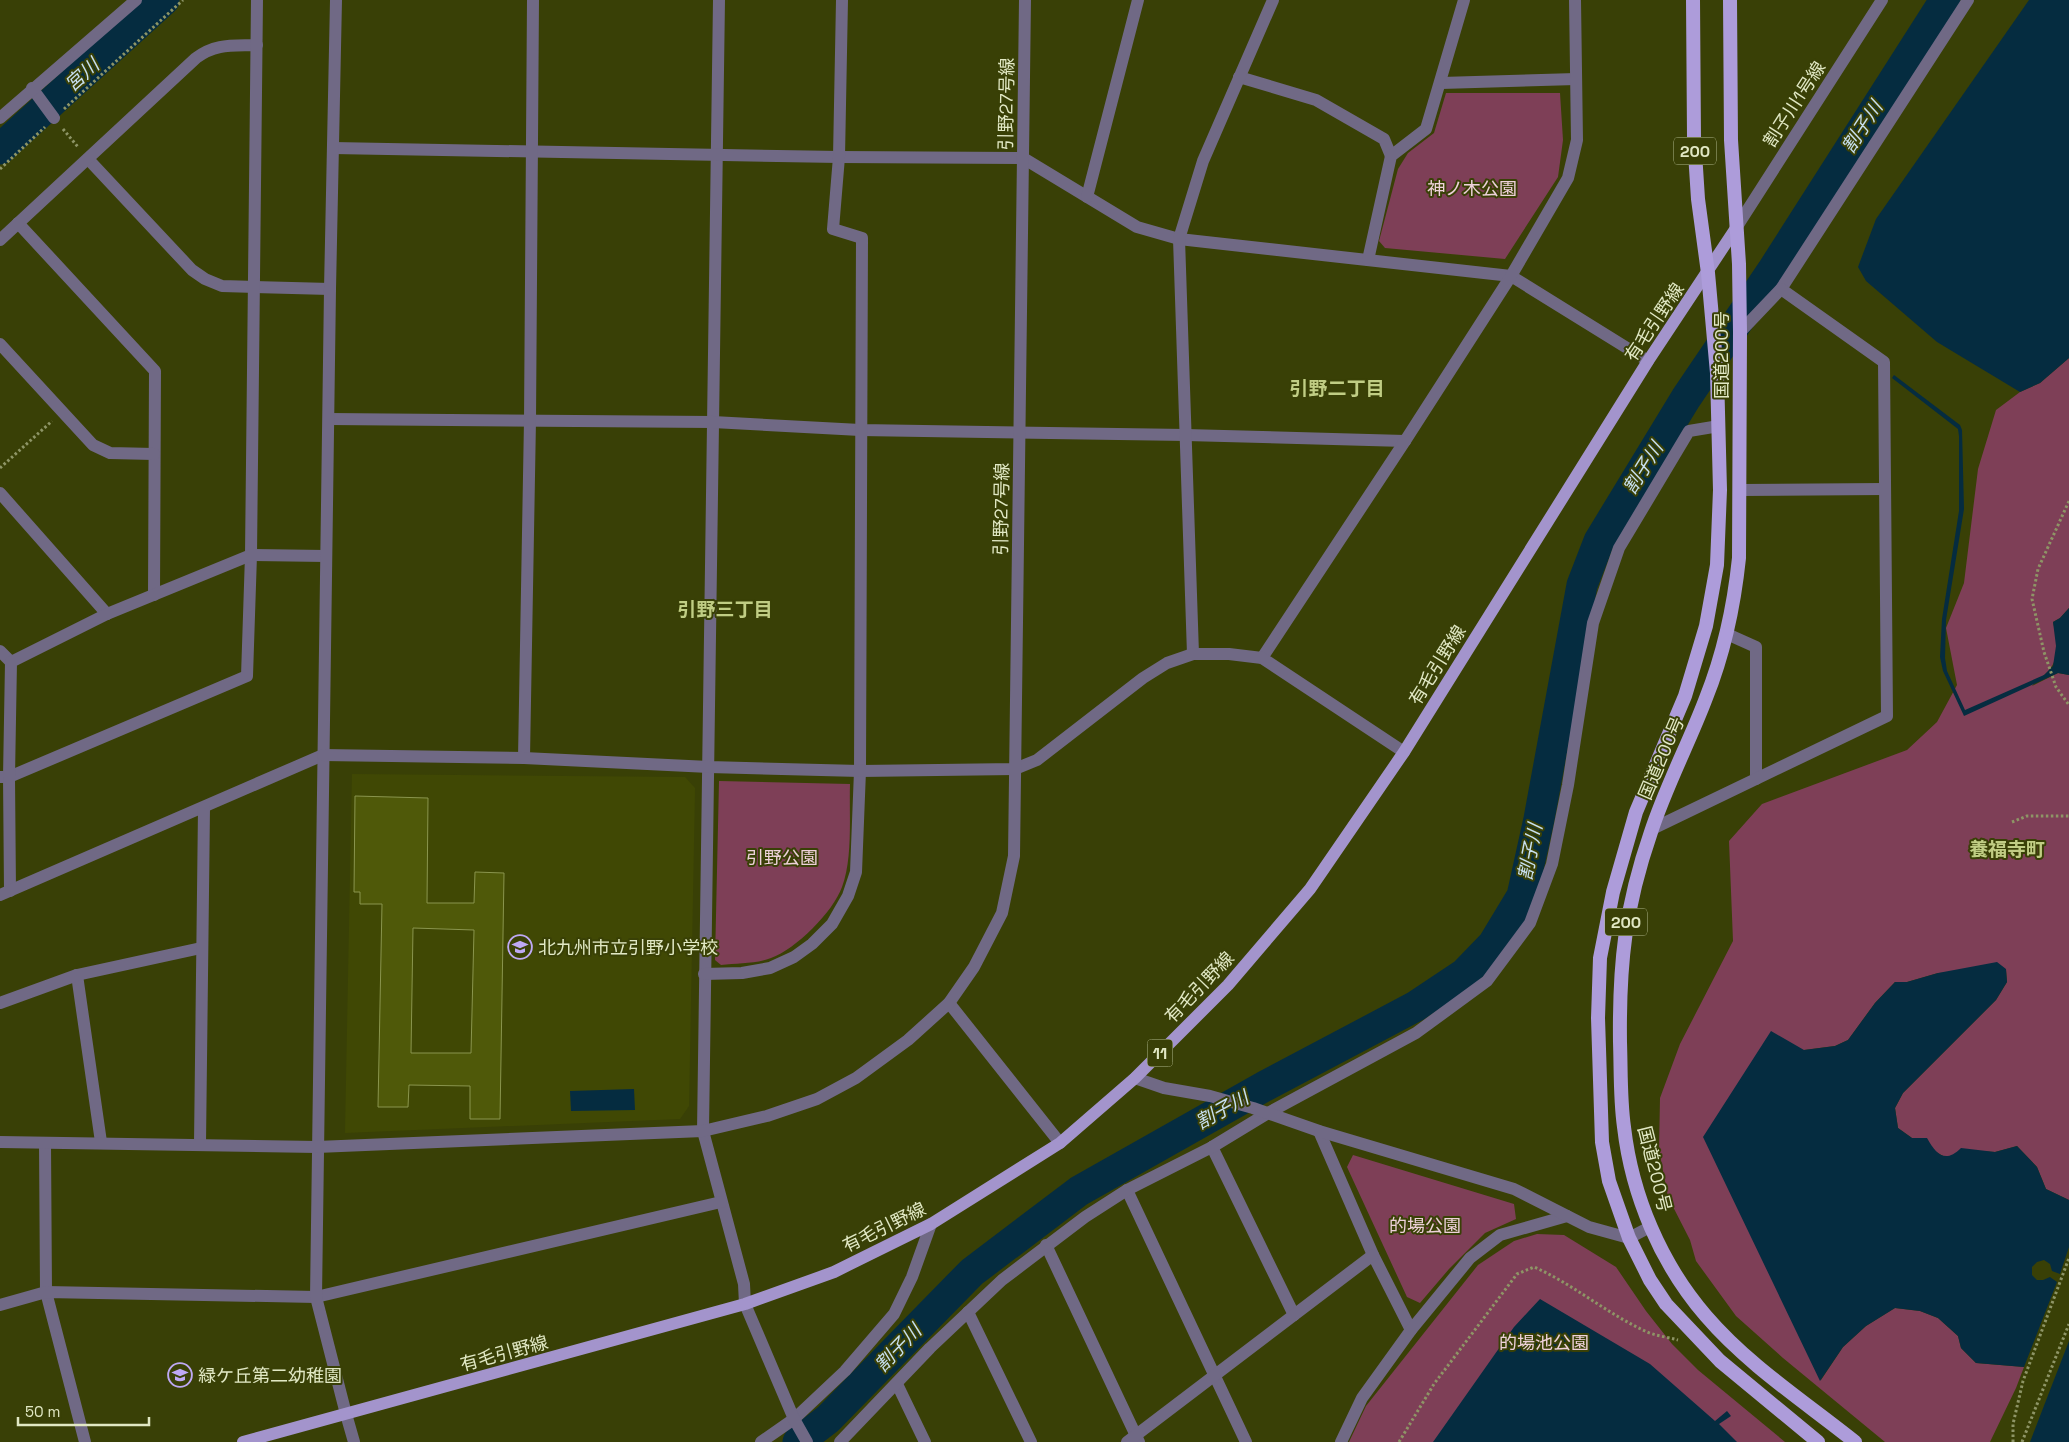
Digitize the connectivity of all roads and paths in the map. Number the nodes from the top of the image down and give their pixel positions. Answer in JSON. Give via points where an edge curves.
{"nodes":[{"id":1,"x":136,"y":0,"type":"edge"},
{"id":2,"x":183,"y":0,"type":"edge"},
{"id":3,"x":257,"y":0,"type":"edge"},
{"id":4,"x":336,"y":0,"type":"edge"},
{"id":5,"x":533,"y":0,"type":"edge"},
{"id":6,"x":719,"y":0,"type":"edge"},
{"id":7,"x":842,"y":0,"type":"edge"},
{"id":8,"x":1025,"y":0,"type":"edge"},
{"id":9,"x":1138,"y":0,"type":"edge"},
{"id":10,"x":1273,"y":0,"type":"edge"},
{"id":11,"x":1464,"y":0,"type":"edge"},
{"id":12,"x":1575,"y":0,"type":"edge"},
{"id":13,"x":1693,"y":0,"type":"edge"},
{"id":14,"x":1730,"y":0,"type":"edge"},
{"id":15,"x":1882,"y":0,"type":"edge"},
{"id":16,"x":1968,"y":0,"type":"edge"},
{"id":17,"x":257,"y":46,"type":"junction"},
{"id":18,"x":1239,"y":77,"type":"junction"},
{"id":19,"x":1576,"y":79,"type":"junction"},
{"id":20,"x":1441,"y":83,"type":"junction"},
{"id":21,"x":32,"y":88,"type":"junction"},
{"id":22,"x":0,"y":118,"type":"edge"},
{"id":23,"x":54,"y":118,"type":"junction"},
{"id":24,"x":333,"y":148,"type":"junction"},
{"id":25,"x":532,"y":152,"type":"junction"},
{"id":26,"x":716,"y":154,"type":"junction"},
{"id":27,"x":1392,"y":156,"type":"junction"},
{"id":28,"x":839,"y":158,"type":"junction"},
{"id":29,"x":1022,"y":158,"type":"junction"},
{"id":30,"x":88,"y":159,"type":"junction"},
{"id":31,"x":0,"y":169,"type":"edge"},
{"id":32,"x":1088,"y":197,"type":"junction"},
{"id":33,"x":18,"y":223,"type":"junction"},
{"id":34,"x":1736,"y":228,"type":"junction"},
{"id":35,"x":1179,"y":239,"type":"junction"},
{"id":36,"x":0,"y":240,"type":"edge"},
{"id":37,"x":1368,"y":260,"type":"junction"},
{"id":38,"x":1708,"y":273,"type":"junction"},
{"id":39,"x":1511,"y":276,"type":"junction"},
{"id":40,"x":253,"y":288,"type":"junction"},
{"id":41,"x":330,"y":289,"type":"junction"},
{"id":42,"x":1781,"y":289,"type":"junction"},
{"id":43,"x":1740,"y":332,"type":"junction"},
{"id":44,"x":0,"y":344,"type":"edge"},
{"id":45,"x":1648,"y":361,"type":"junction"},
{"id":46,"x":63,"y":411,"type":"junction"},
{"id":47,"x":329,"y":419,"type":"junction"},
{"id":48,"x":530,"y":420,"type":"junction"},
{"id":49,"x":714,"y":422,"type":"junction"},
{"id":50,"x":1719,"y":426,"type":"junction"},
{"id":51,"x":860,"y":430,"type":"junction"},
{"id":52,"x":1019,"y":433,"type":"junction"},
{"id":53,"x":1186,"y":435,"type":"junction"},
{"id":54,"x":1405,"y":441,"type":"junction"},
{"id":55,"x":154,"y":454,"type":"junction"},
{"id":56,"x":0,"y":468,"type":"edge"},
{"id":57,"x":1884,"y":489,"type":"junction"},
{"id":58,"x":1741,"y":490,"type":"junction"},
{"id":59,"x":0,"y":493,"type":"edge"},
{"id":60,"x":2069,"y":501,"type":"edge"},
{"id":61,"x":251,"y":555,"type":"junction"},
{"id":62,"x":326,"y":556,"type":"junction"},
{"id":63,"x":154,"y":595,"type":"junction"},
{"id":64,"x":107,"y":614,"type":"junction"},
{"id":65,"x":1727,"y":634,"type":"junction"},
{"id":66,"x":0,"y":650,"type":"edge"},
{"id":67,"x":1193,"y":654,"type":"junction"},
{"id":68,"x":1262,"y":658,"type":"junction"},
{"id":69,"x":10,"y":662,"type":"junction"},
{"id":70,"x":2069,"y":705,"type":"edge"},
{"id":71,"x":1404,"y":752,"type":"junction"},
{"id":72,"x":323,"y":755,"type":"junction"},
{"id":73,"x":524,"y":758,"type":"junction"},
{"id":74,"x":709,"y":767,"type":"junction"},
{"id":75,"x":1015,"y":769,"type":"junction"},
{"id":76,"x":860,"y":771,"type":"junction"},
{"id":77,"x":4,"y":777,"type":"edge"},
{"id":78,"x":1756,"y":779,"type":"junction"},
{"id":79,"x":204,"y":808,"type":"junction"},
{"id":80,"x":2069,"y":816,"type":"edge"},
{"id":81,"x":2012,"y":822,"type":"dead end"},
{"id":82,"x":1652,"y":829,"type":"junction"},
{"id":83,"x":5,"y":893,"type":"edge"},
{"id":84,"x":201,"y":948,"type":"junction"},
{"id":85,"x":704,"y":974,"type":"junction"},
{"id":86,"x":77,"y":975,"type":"junction"},
{"id":87,"x":0,"y":1002,"type":"edge"},
{"id":88,"x":949,"y":1003,"type":"junction"},
{"id":89,"x":1135,"y":1078,"type":"junction"},
{"id":90,"x":1268,"y":1113,"type":"junction"},
{"id":91,"x":703,"y":1131,"type":"junction"},
{"id":92,"x":1319,"y":1131,"type":"junction"},
{"id":93,"x":0,"y":1142,"type":"edge"},
{"id":94,"x":101,"y":1142,"type":"junction"},
{"id":95,"x":45,"y":1143,"type":"junction"},
{"id":96,"x":1060,"y":1143,"type":"junction"},
{"id":97,"x":200,"y":1144,"type":"junction"},
{"id":98,"x":317,"y":1147,"type":"junction"},
{"id":99,"x":1212,"y":1147,"type":"junction"},
{"id":100,"x":1127,"y":1190,"type":"junction"},
{"id":101,"x":720,"y":1202,"type":"junction"},
{"id":102,"x":1567,"y":1216,"type":"junction"},
{"id":103,"x":931,"y":1224,"type":"junction"},
{"id":104,"x":1650,"y":1227,"type":"junction"},
{"id":105,"x":1629,"y":1238,"type":"junction"},
{"id":106,"x":1046,"y":1246,"type":"junction"},
{"id":107,"x":1374,"y":1255,"type":"junction"},
{"id":108,"x":2069,"y":1258,"type":"edge"},
{"id":109,"x":46,"y":1292,"type":"junction"},
{"id":110,"x":316,"y":1297,"type":"junction"},
{"id":111,"x":745,"y":1304,"type":"junction"},
{"id":112,"x":0,"y":1305,"type":"edge"},
{"id":113,"x":968,"y":1312,"type":"junction"},
{"id":114,"x":1294,"y":1315,"type":"junction"},
{"id":115,"x":2069,"y":1324,"type":"edge"},
{"id":116,"x":1411,"y":1330,"type":"junction"},
{"id":117,"x":1707,"y":1347,"type":"junction"},
{"id":118,"x":1214,"y":1376,"type":"junction"},
{"id":119,"x":896,"y":1384,"type":"junction"},
{"id":120,"x":346,"y":1414,"type":"junction"},
{"id":121,"x":794,"y":1419,"type":"junction"},
{"id":122,"x":1134,"y":1440,"type":"edge"},
{"id":123,"x":85,"y":1442,"type":"edge"},
{"id":124,"x":243,"y":1442,"type":"edge"},
{"id":125,"x":354,"y":1442,"type":"edge"},
{"id":126,"x":761,"y":1442,"type":"edge"},
{"id":127,"x":807,"y":1442,"type":"edge"},
{"id":128,"x":840,"y":1442,"type":"edge"},
{"id":129,"x":925,"y":1442,"type":"edge"},
{"id":130,"x":1031,"y":1442,"type":"edge"},
{"id":131,"x":1246,"y":1442,"type":"edge"},
{"id":132,"x":1341,"y":1442,"type":"edge"},
{"id":133,"x":1399,"y":1442,"type":"edge"},
{"id":134,"x":1818,"y":1442,"type":"edge"},
{"id":135,"x":1855,"y":1442,"type":"edge"},
{"id":136,"x":2013,"y":1442,"type":"edge"},
{"id":137,"x":2022,"y":1442,"type":"edge"}],
"edges":[{"from":1,"to":21,"type":"street"},
{"from":2,"to":23,"type":"path"},
{"from":3,"to":17,"type":"street"},
{"from":4,"to":24,"type":"street"},
{"from":5,"to":25,"type":"street"},
{"from":6,"to":26,"type":"street"},
{"from":7,"to":28,"type":"street"},
{"from":8,"to":29,"type":"street","name":"引野27号線"},
{"from":9,"to":32,"type":"street"},
{"from":10,"to":18,"type":"street"},
{"from":11,"to":20,"type":"street"},
{"from":12,"to":19,"type":"street"},
{"from":13,"to":38,"type":"highway","name":"国道200号","number":"200","via":[[1694,137],[1700,220]]},
{"from":14,"to":34,"type":"highway","name":"国道200号","number":"200","via":[[1731,140]]},
{"from":15,"to":34,"type":"street","name":"割子川1号線"},
{"from":16,"to":42,"type":"street"},
{"from":17,"to":30,"type":"street","via":[[225,46],[207,50]]},
{"from":17,"to":40,"type":"street"},
{"from":18,"to":27,"type":"street","via":[[1316,100],[1384,139]]},
{"from":18,"to":35,"type":"street","via":[[1203,161]]},
{"from":19,"to":20,"type":"street"},
{"from":19,"to":39,"type":"street","via":[[1577,140],[1568,178]]},
{"from":20,"to":27,"type":"street","via":[[1426,129]]},
{"from":21,"to":22,"type":"street"},
{"from":21,"to":23,"type":"street"},
{"from":23,"to":30,"type":"path"},
{"from":23,"to":31,"type":"path"},
{"from":24,"to":25,"type":"street"},
{"from":24,"to":41,"type":"street"},
{"from":25,"to":26,"type":"street"},
{"from":25,"to":48,"type":"street"},
{"from":26,"to":28,"type":"street"},
{"from":26,"to":49,"type":"street"},
{"from":27,"to":37,"type":"street"},
{"from":28,"to":29,"type":"street"},
{"from":28,"to":51,"type":"street","via":[[833,229],[862,238]]},
{"from":29,"to":32,"type":"street"},
{"from":29,"to":52,"type":"street","name":"引野27号線"},
{"from":30,"to":33,"type":"street"},
{"from":30,"to":40,"type":"street","via":[[192,270],[222,286]]},
{"from":32,"to":35,"type":"street","via":[[1137,227]]},
{"from":33,"to":36,"type":"street"},
{"from":33,"to":55,"type":"street","via":[[155,371]]},
{"from":34,"to":38,"type":"main road","name":"有毛引野線","number":"11"},
{"from":34,"to":43,"type":"highway","name":"国道200号","number":"200"},
{"from":35,"to":37,"type":"street"},
{"from":35,"to":53,"type":"street"},
{"from":37,"to":39,"type":"street"},
{"from":38,"to":45,"type":"main road","name":"有毛引野線","number":"11"},
{"from":38,"to":50,"type":"highway","name":"国道200号","number":"200"},
{"from":39,"to":45,"type":"street"},
{"from":39,"to":54,"type":"street"},
{"from":40,"to":41,"type":"street"},
{"from":40,"to":61,"type":"street"},
{"from":41,"to":47,"type":"street"},
{"from":42,"to":43,"type":"street"},
{"from":42,"to":57,"type":"street","via":[[1884,362]]},
{"from":43,"to":58,"type":"highway","name":"国道200号","number":"200"},
{"from":44,"to":46,"type":"street"},
{"from":45,"to":71,"type":"main road","name":"有毛引野線","number":"11"},
{"from":46,"to":55,"type":"street","via":[[93,445],[110,453]]},
{"from":46,"to":56,"type":"path"},
{"from":47,"to":48,"type":"street"},
{"from":47,"to":62,"type":"street"},
{"from":48,"to":49,"type":"street"},
{"from":48,"to":73,"type":"street"},
{"from":49,"to":51,"type":"street"},
{"from":49,"to":74,"type":"street"},
{"from":50,"to":90,"type":"street","via":[[1689,431],[1619,548],[1593,623],[1568,785],[1552,864],[1530,922],[1487,981],[1416,1033]]},
{"from":50,"to":105,"type":"highway","name":"国道200号","number":"200","via":[[1717,565],[1706,626],[1685,696],[1636,812],[1613,892],[1600,958],[1598,1018],[1602,1142],[1609,1181]]},
{"from":51,"to":52,"type":"street"},
{"from":51,"to":76,"type":"street"},
{"from":52,"to":53,"type":"street"},
{"from":52,"to":75,"type":"street","name":"引野27号線"},
{"from":53,"to":54,"type":"street"},
{"from":53,"to":67,"type":"street"},
{"from":54,"to":68,"type":"street"},
{"from":55,"to":63,"type":"street"},
{"from":57,"to":58,"type":"street"},
{"from":57,"to":78,"type":"street","via":[[1887,716]]},
{"from":58,"to":65,"type":"highway","name":"国道200号","number":"200","via":[[1736,592]]},
{"from":59,"to":64,"type":"street"},
{"from":60,"to":70,"type":"path","via":[[2038,569],[2032,599],[2056,687]]},
{"from":61,"to":62,"type":"street"},
{"from":61,"to":63,"type":"street"},
{"from":61,"to":77,"type":"street","via":[[247,676]]},
{"from":62,"to":72,"type":"street"},
{"from":63,"to":64,"type":"street"},
{"from":64,"to":69,"type":"street"},
{"from":65,"to":78,"type":"street","via":[[1756,647]]},
{"from":65,"to":82,"type":"highway","name":"国道200号","number":"200","via":[[1706,698]]},
{"from":66,"to":69,"type":"street"},
{"from":67,"to":68,"type":"street"},
{"from":67,"to":75,"type":"street","via":[[1167,663],[1143,678],[1037,760]]},
{"from":68,"to":71,"type":"street"},
{"from":69,"to":77,"type":"street"},
{"from":71,"to":89,"type":"main road","name":"有毛引野線","number":"11","via":[[1310,889],[1228,985]]},
{"from":72,"to":73,"type":"street"},
{"from":72,"to":79,"type":"street"},
{"from":72,"to":98,"type":"street"},
{"from":73,"to":74,"type":"street"},
{"from":74,"to":76,"type":"street"},
{"from":74,"to":85,"type":"street"},
{"from":75,"to":76,"type":"street"},
{"from":75,"to":88,"type":"street","name":"引野27号線","via":[[1014,856],[1002,913],[974,967]]},
{"from":76,"to":85,"type":"street","via":[[856,872],[848,896],[832,924],[794,957],[770,968]]},
{"from":77,"to":83,"type":"street"},
{"from":78,"to":82,"type":"street"},
{"from":79,"to":83,"type":"street"},
{"from":79,"to":84,"type":"street"},
{"from":80,"to":81,"type":"path","via":[[2026,816]]},
{"from":82,"to":104,"type":"highway","name":"国道200号","number":"200","via":[[1627,917],[1620,991],[1624,1127],[1636,1186]]},
{"from":84,"to":86,"type":"street"},
{"from":84,"to":97,"type":"street"},
{"from":85,"to":91,"type":"street"},
{"from":86,"to":87,"type":"street"},
{"from":86,"to":94,"type":"street"},
{"from":88,"to":91,"type":"street","name":"引野27号線","via":[[900,1046],[856,1078],[817,1099],[767,1116]]},
{"from":88,"to":96,"type":"street"},
{"from":89,"to":90,"type":"street"},
{"from":89,"to":96,"type":"main road","name":"有毛引野線","number":"11"},
{"from":90,"to":92,"type":"street"},
{"from":90,"to":99,"type":"street"},
{"from":91,"to":98,"type":"street","name":"引野27号線"},
{"from":91,"to":101,"type":"street"},
{"from":92,"to":102,"type":"street","via":[[1514,1190]]},
{"from":92,"to":107,"type":"street"},
{"from":93,"to":95,"type":"street","name":"引野27号線"},
{"from":94,"to":95,"type":"street","name":"引野27号線"},
{"from":94,"to":97,"type":"street","name":"引野27号線"},
{"from":95,"to":109,"type":"street"},
{"from":96,"to":103,"type":"main road","name":"有毛引野線","number":"11"},
{"from":97,"to":98,"type":"street","name":"引野27号線"},
{"from":98,"to":110,"type":"street"},
{"from":99,"to":100,"type":"street"},
{"from":99,"to":114,"type":"street"},
{"from":100,"to":106,"type":"street"},
{"from":100,"to":118,"type":"street"},
{"from":101,"to":110,"type":"street"},
{"from":101,"to":111,"type":"street","via":[[744,1284]]},
{"from":102,"to":105,"type":"street","via":[[1589,1228]]},
{"from":102,"to":116,"type":"street","via":[[1500,1235],[1470,1258]]},
{"from":103,"to":111,"type":"main road","name":"有毛引野線","number":"11","via":[[834,1272]]},
{"from":103,"to":121,"type":"street","via":[[912,1277],[894,1314],[845,1371]]},
{"from":104,"to":105,"type":"street"},
{"from":104,"to":135,"type":"highway","name":"国道200号","number":"200","via":[[1686,1290],[1707,1317],[1758,1365]]},
{"from":105,"to":117,"type":"highway","name":"国道200号","number":"200","via":[[1666,1304]]},
{"from":106,"to":113,"type":"street"},
{"from":106,"to":122,"type":"street"},
{"from":107,"to":114,"type":"street"},
{"from":107,"to":116,"type":"street"},
{"from":108,"to":136,"type":"path","via":[[2023,1381],[2013,1424]]},
{"from":109,"to":110,"type":"street"},
{"from":109,"to":112,"type":"street"},
{"from":109,"to":123,"type":"street"},
{"from":110,"to":120,"type":"street"},
{"from":111,"to":120,"type":"main road","name":"有毛引野線","number":"11"},
{"from":111,"to":121,"type":"street"},
{"from":113,"to":119,"type":"street"},
{"from":113,"to":130,"type":"street"},
{"from":114,"to":118,"type":"street"},
{"from":115,"to":137,"type":"path"},
{"from":116,"to":132,"type":"street","via":[[1362,1398]]},
{"from":117,"to":133,"type":"path","via":[[1647,1332],[1534,1267],[1517,1274],[1434,1384]]},
{"from":117,"to":134,"type":"highway","name":"国道200号","number":"200"},
{"from":118,"to":122,"type":"street"},
{"from":118,"to":131,"type":"street"},
{"from":119,"to":128,"type":"street"},
{"from":119,"to":129,"type":"street"},
{"from":120,"to":124,"type":"main road","name":"有毛引野線","number":"11"},
{"from":120,"to":125,"type":"street"},
{"from":121,"to":126,"type":"street"},
{"from":121,"to":127,"type":"street"}]}
